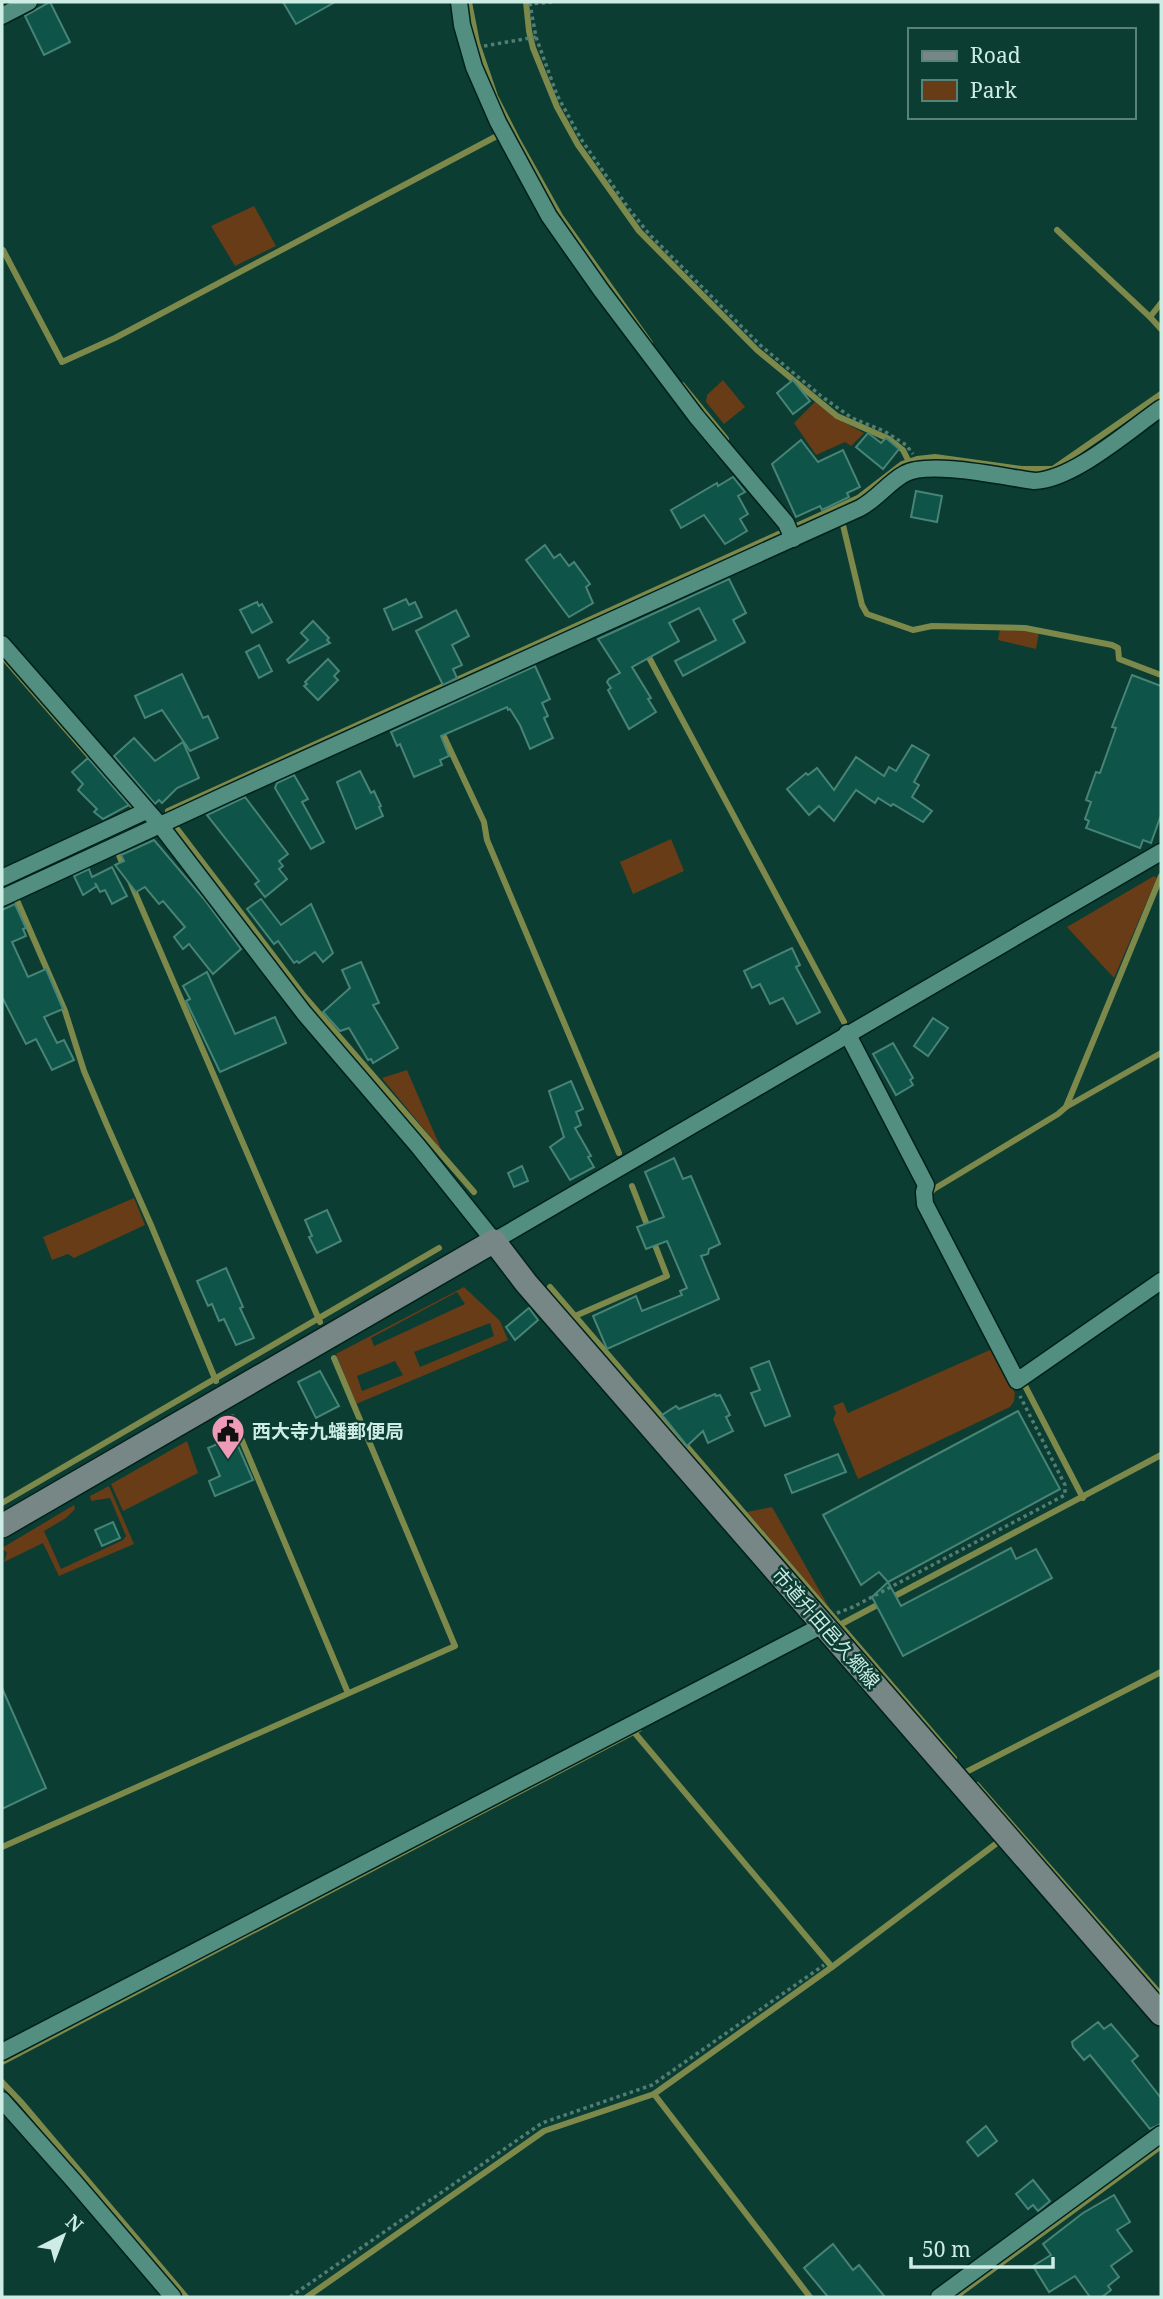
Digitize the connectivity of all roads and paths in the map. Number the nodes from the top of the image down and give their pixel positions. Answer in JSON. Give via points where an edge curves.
{"nodes":[{"id":1,"x":29,"y":2,"type":"edge"},
{"id":2,"x":459,"y":2,"type":"edge"},
{"id":3,"x":553,"y":2,"type":"edge"},
{"id":4,"x":2,"y":16,"type":"edge"},
{"id":5,"x":532,"y":38,"type":"junction"},
{"id":6,"x":481,"y":47,"type":"dead end"},
{"id":7,"x":1161,"y":408,"type":"edge"},
{"id":8,"x":914,"y":454,"type":"dead end"},
{"id":9,"x":790,"y":532,"type":"junction"},
{"id":10,"x":2,"y":645,"type":"edge"},
{"id":11,"x":146,"y":811,"type":"junction"},
{"id":12,"x":160,"y":825,"type":"junction"},
{"id":13,"x":1161,"y":852,"type":"edge"},
{"id":14,"x":2,"y":878,"type":"edge"},
{"id":15,"x":2,"y":898,"type":"edge"},
{"id":16,"x":847,"y":1033,"type":"junction"},
{"id":17,"x":494,"y":1241,"type":"junction"},
{"id":18,"x":1161,"y":1281,"type":"edge"},
{"id":19,"x":1019,"y":1379,"type":"junction"},
{"id":20,"x":2,"y":1526,"type":"edge"},
{"id":21,"x":829,"y":1626,"type":"junction"},
{"id":22,"x":824,"y":1965,"type":"dead end"},
{"id":23,"x":1161,"y":2014,"type":"edge"},
{"id":24,"x":2,"y":2052,"type":"edge"},
{"id":25,"x":2,"y":2100,"type":"edge"},
{"id":26,"x":1161,"y":2134,"type":"edge"},
{"id":27,"x":173,"y":2297,"type":"edge"},
{"id":28,"x":290,"y":2297,"type":"edge"},
{"id":29,"x":939,"y":2297,"type":"edge"}],
"edges":[{"from":1,"to":4,"type":"street"},
{"from":2,"to":9,"type":"street","via":[[474,67],[549,216],[696,416]]},
{"from":3,"to":5,"type":"path","via":[[530,4]]},
{"from":5,"to":6,"type":"path"},
{"from":5,"to":8,"type":"path","via":[[580,139],[650,235],[759,344],[821,396],[852,418],[884,431]]},
{"from":7,"to":9,"type":"street","via":[[1073,469],[1049,480],[914,470],[873,501]]},
{"from":9,"to":12,"type":"street"},
{"from":10,"to":11,"type":"street"},
{"from":11,"to":12,"type":"street"},
{"from":11,"to":14,"type":"street"},
{"from":12,"to":15,"type":"street"},
{"from":12,"to":17,"type":"street","via":[[304,1013]]},
{"from":13,"to":16,"type":"street"},
{"from":16,"to":17,"type":"street"},
{"from":16,"to":19,"type":"street","via":[[926,1185],[925,1203]]},
{"from":17,"to":20,"type":"street"},
{"from":17,"to":21,"type":"street","name":"市道升田邑久郷線"},
{"from":18,"to":19,"type":"street"},
{"from":19,"to":21,"type":"path","via":[[1021,1400],[1065,1485],[1065,1495]]},
{"from":21,"to":23,"type":"street","name":"市道升田邑久郷線"},
{"from":21,"to":24,"type":"street"},
{"from":22,"to":28,"type":"path","via":[[652,2085],[542,2123]]},
{"from":25,"to":27,"type":"street"},
{"from":26,"to":29,"type":"street"}]}
